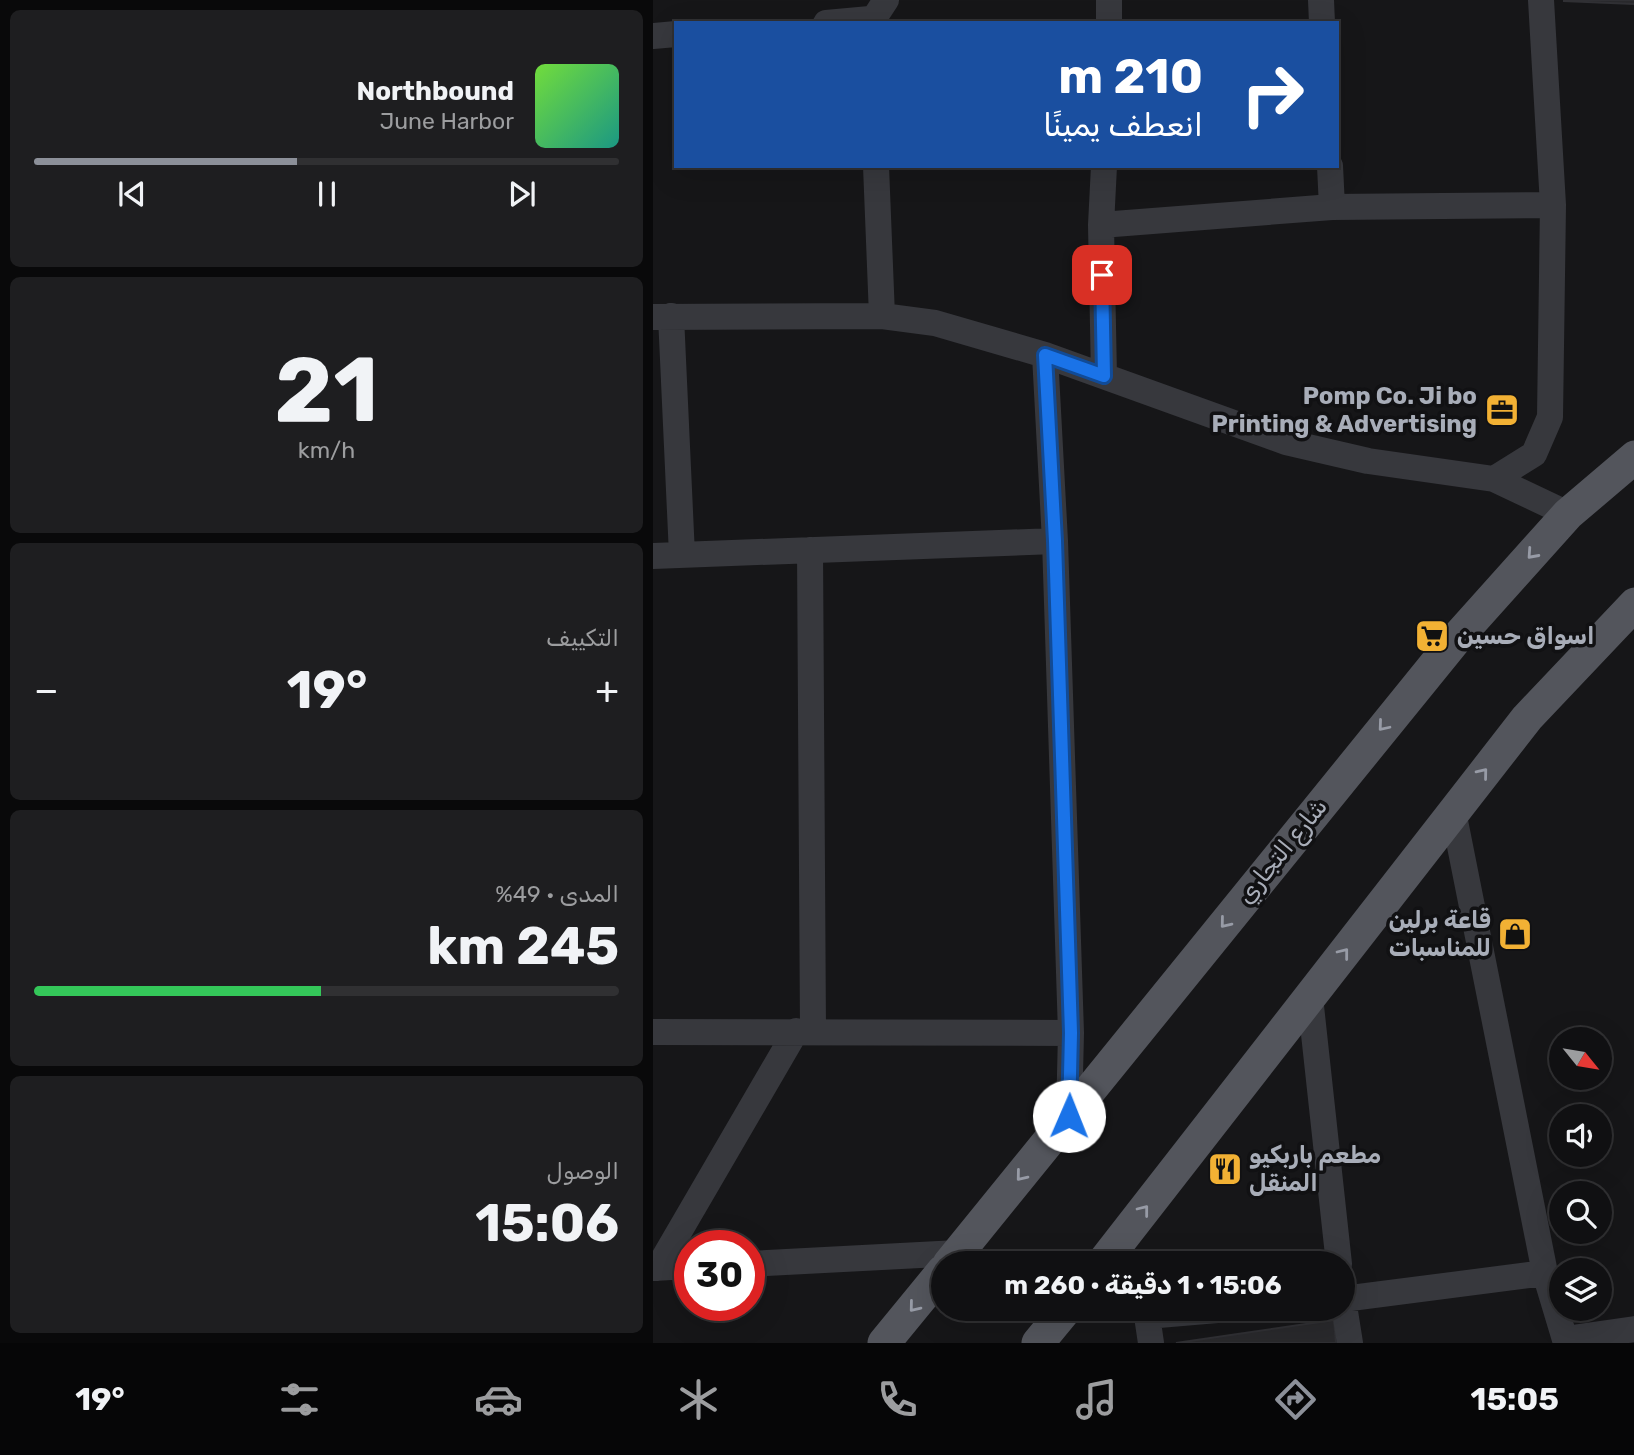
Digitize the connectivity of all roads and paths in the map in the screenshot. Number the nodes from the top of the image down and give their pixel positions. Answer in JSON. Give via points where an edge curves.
{"nodes":[{"id":1,"x":1109,"y":0,"type":"edge"},
{"id":2,"x":1321,"y":0,"type":"edge"},
{"id":3,"x":1541,"y":0,"type":"edge"},
{"id":4,"x":876,"y":14,"type":"edge"},
{"id":5,"x":837,"y":21,"type":"edge"},
{"id":6,"x":1109,"y":21,"type":"edge"},
{"id":7,"x":1322,"y":21,"type":"edge"},
{"id":8,"x":674,"y":34,"type":"edge"},
{"id":9,"x":653,"y":36,"type":"edge"},
{"id":10,"x":876,"y":168,"type":"edge"},
{"id":11,"x":1103,"y":168,"type":"edge"},
{"id":12,"x":1330,"y":168,"type":"edge"},
{"id":13,"x":1553,"y":205,"type":"junction"},
{"id":14,"x":1332,"y":207,"type":"junction"},
{"id":15,"x":1101,"y":225,"type":"junction"},
{"id":16,"x":882,"y":316,"type":"junction"},
{"id":17,"x":662,"y":317,"type":"edge"},
{"id":18,"x":1045,"y":355,"type":"junction"},
{"id":19,"x":1104,"y":376,"type":"junction"},
{"id":20,"x":1634,"y":457,"type":"edge"},
{"id":21,"x":1494,"y":479,"type":"junction"},
{"id":22,"x":1568,"y":514,"type":"junction"},
{"id":23,"x":1055,"y":541,"type":"junction"},
{"id":24,"x":810,"y":550,"type":"junction"},
{"id":25,"x":682,"y":555,"type":"junction"},
{"id":26,"x":653,"y":556,"type":"edge"},
{"id":27,"x":1634,"y":604,"type":"edge"},
{"id":28,"x":1453,"y":811,"type":"junction"},
{"id":29,"x":1310,"y":997,"type":"junction"},
{"id":30,"x":805,"y":1031,"type":"junction"},
{"id":31,"x":653,"y":1032,"type":"edge"},
{"id":32,"x":1071,"y":1033,"type":"junction"},
{"id":33,"x":1069,"y":1116,"type":"junction"},
{"id":34,"x":959,"y":1251,"type":"edge"},
{"id":35,"x":1115,"y":1251,"type":"edge"},
{"id":36,"x":1338,"y":1251,"type":"edge"},
{"id":37,"x":931,"y":1262,"type":"edge"},
{"id":38,"x":765,"y":1264,"type":"edge"},
{"id":39,"x":674,"y":1267,"type":"edge"},
{"id":40,"x":656,"y":1268,"type":"edge"},
{"id":41,"x":1545,"y":1273,"type":"junction"},
{"id":42,"x":931,"y":1285,"type":"edge"},
{"id":43,"x":1355,"y":1297,"type":"edge"},
{"id":44,"x":1056,"y":1321,"type":"edge"},
{"id":45,"x":1147,"y":1321,"type":"edge"},
{"id":46,"x":1346,"y":1321,"type":"edge"},
{"id":47,"x":1634,"y":1329,"type":"edge"},
{"id":48,"x":1566,"y":1341,"type":"edge"},
{"id":49,"x":884,"y":1343,"type":"edge"},
{"id":50,"x":1038,"y":1343,"type":"edge"},
{"id":51,"x":1151,"y":1343,"type":"edge"},
{"id":52,"x":1349,"y":1343,"type":"edge"}],
"edges":[{"from":1,"to":6,"type":"street"},
{"from":2,"to":7,"type":"street"},
{"from":3,"to":13,"type":"street"},
{"from":4,"to":5,"type":"street"},
{"from":8,"to":9,"type":"street"},
{"from":10,"to":16,"type":"street"},
{"from":11,"to":15,"type":"street"},
{"from":12,"to":14,"type":"street"},
{"from":13,"to":14,"type":"street"},
{"from":13,"to":21,"type":"street","via":[[1550,417],[1534,454]]},
{"from":14,"to":15,"type":"street"},
{"from":15,"to":19,"type":"street"},
{"from":16,"to":17,"type":"street"},
{"from":16,"to":18,"type":"street","via":[[935,323]]},
{"from":17,"to":25,"type":"street"},
{"from":18,"to":19,"type":"street"},
{"from":18,"to":23,"type":"street"},
{"from":19,"to":21,"type":"street","via":[[1286,442],[1368,461]]},
{"from":20,"to":22,"type":"main road","name":"شارع التجاري"},
{"from":21,"to":22,"type":"street"},
{"from":22,"to":33,"type":"main road","name":"شارع التجاري","one_way":true,"via":[[1387,721]]},
{"from":23,"to":24,"type":"street"},
{"from":23,"to":32,"type":"street"},
{"from":24,"to":25,"type":"street"},
{"from":24,"to":30,"type":"street"},
{"from":25,"to":26,"type":"street"},
{"from":28,"to":27,"type":"main road","one_way":true,"via":[[1535,709]]},
{"from":29,"to":28,"type":"main road","one_way":true},
{"from":28,"to":41,"type":"street"},
{"from":35,"to":29,"type":"main road","one_way":true},
{"from":29,"to":36,"type":"street"},
{"from":30,"to":31,"type":"street"},
{"from":30,"to":32,"type":"street"},
{"from":30,"to":40,"type":"street"},
{"from":32,"to":33,"type":"street"},
{"from":33,"to":34,"type":"main road","name":"شارع التجاري","one_way":true},
{"from":37,"to":38,"type":"street"},
{"from":39,"to":40,"type":"street"},
{"from":41,"to":43,"type":"street"},
{"from":41,"to":48,"type":"street"},
{"from":42,"to":49,"type":"main road","name":"شارع التجاري","one_way":true},
{"from":44,"to":50,"type":"main road"},
{"from":45,"to":51,"type":"street"},
{"from":46,"to":52,"type":"street"},
{"from":47,"to":48,"type":"street"}]}
